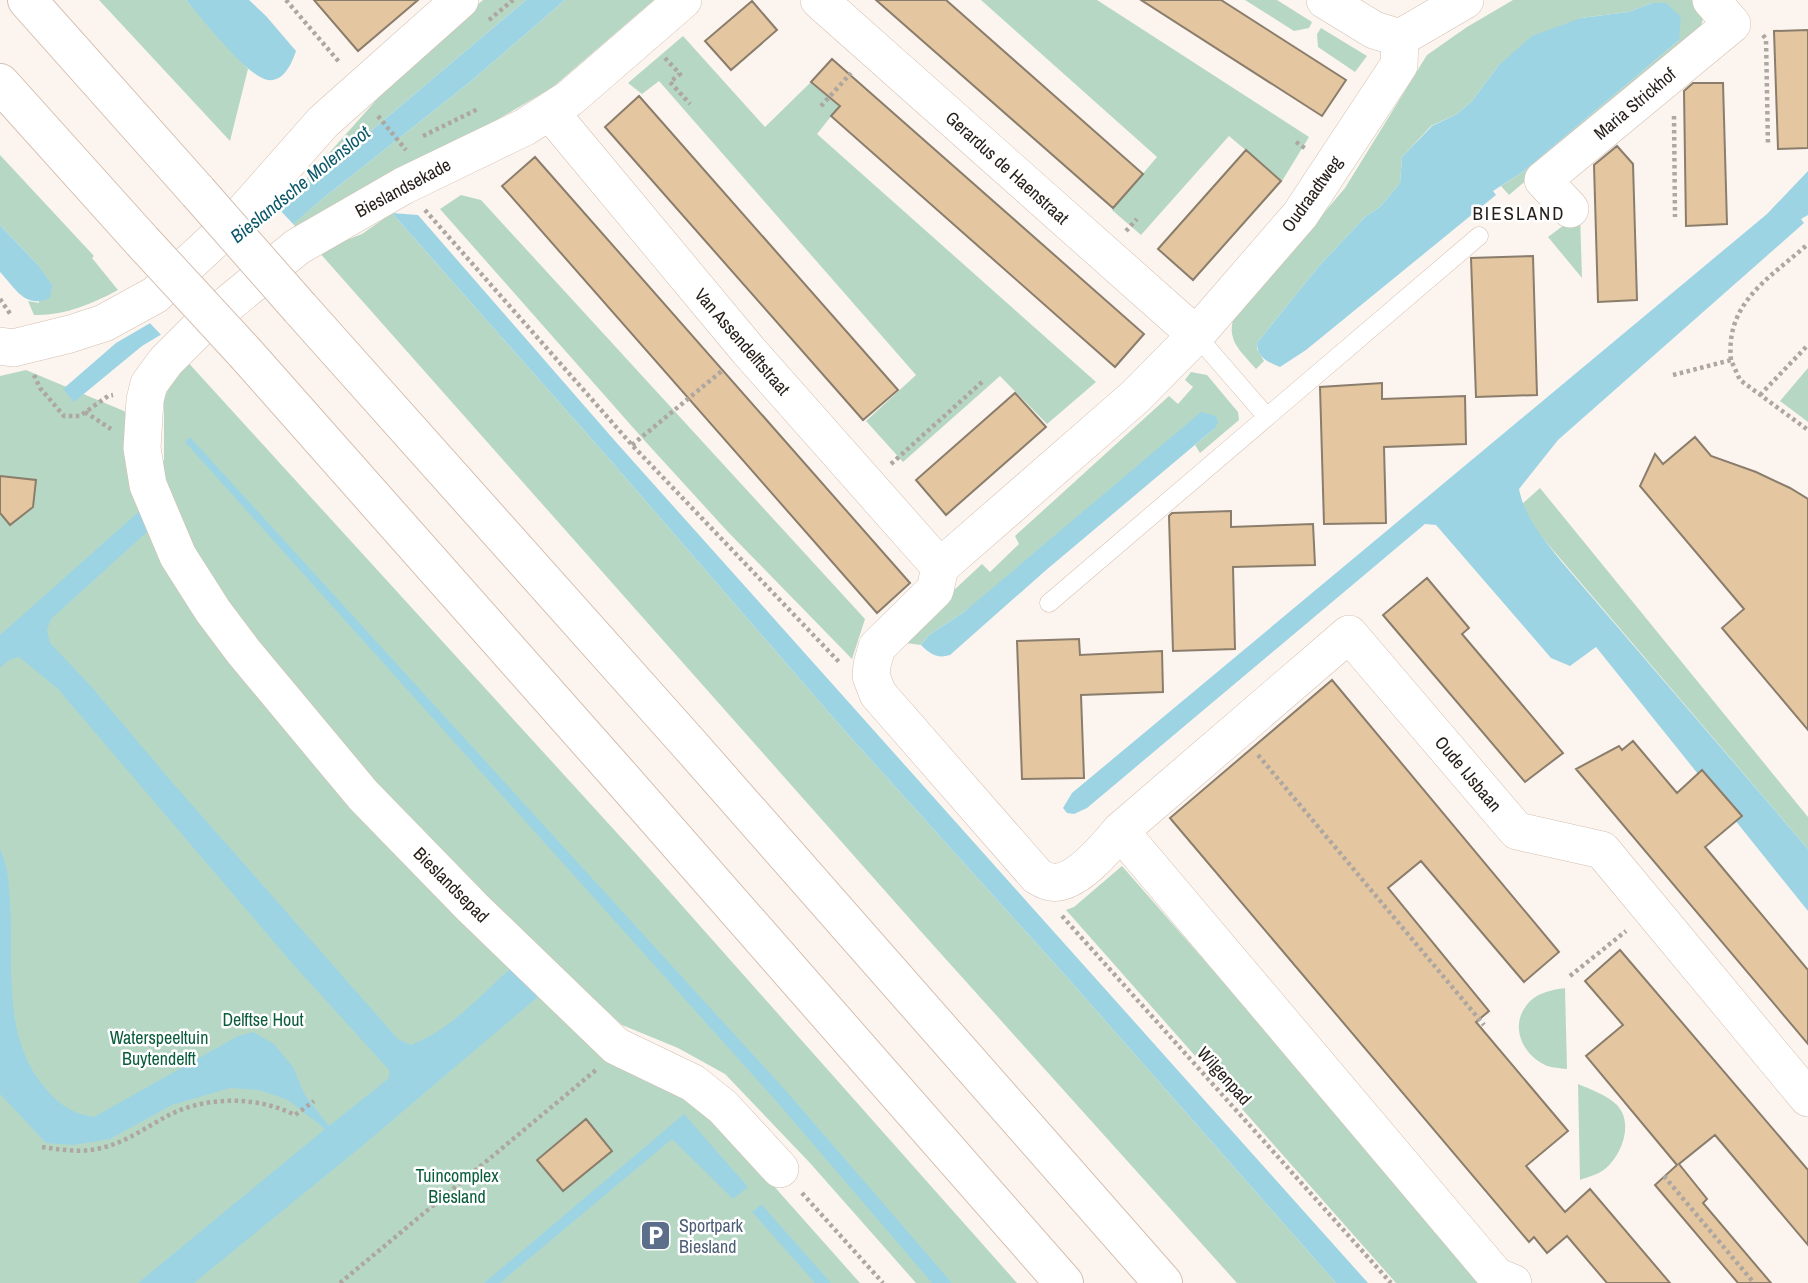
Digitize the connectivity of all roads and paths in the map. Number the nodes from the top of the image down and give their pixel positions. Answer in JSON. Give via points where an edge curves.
{"nodes":[{"id":1,"x":27,"y":0,"type":"edge"},
{"id":2,"x":286,"y":0,"type":"edge"},
{"id":3,"x":460,"y":0,"type":"edge"},
{"id":4,"x":683,"y":0,"type":"edge"},
{"id":5,"x":819,"y":0,"type":"edge"},
{"id":6,"x":1325,"y":0,"type":"edge"},
{"id":7,"x":1465,"y":0,"type":"edge"},
{"id":8,"x":1721,"y":12,"type":"edge"},
{"id":9,"x":644,"y":34,"type":"junction"},
{"id":10,"x":1400,"y":38,"type":"junction"},
{"id":11,"x":855,"y":67,"type":"dead end"},
{"id":12,"x":0,"y":83,"type":"edge"},
{"id":13,"x":1660,"y":83,"type":"junction"},
{"id":14,"x":369,"y":102,"type":"junction"},
{"id":15,"x":690,"y":104,"type":"dead end"},
{"id":16,"x":821,"y":106,"type":"dead end"},
{"id":17,"x":550,"y":112,"type":"junction"},
{"id":18,"x":1768,"y":145,"type":"dead end"},
{"id":19,"x":403,"y":146,"type":"dead end"},
{"id":20,"x":403,"y":186,"type":"junction"},
{"id":21,"x":1570,"y":209,"type":"dead end"},
{"id":22,"x":1675,"y":217,"type":"dead end"},
{"id":23,"x":1479,"y":236,"type":"dead end"},
{"id":24,"x":1808,"y":244,"type":"edge"},
{"id":25,"x":1196,"y":335,"type":"junction"},
{"id":26,"x":1808,"y":345,"type":"edge"},
{"id":27,"x":12,"y":346,"type":"edge"},
{"id":28,"x":748,"y":350,"type":"junction"},
{"id":29,"x":1731,"y":360,"type":"junction"},
{"id":30,"x":1673,"y":375,"type":"dead end"},
{"id":31,"x":982,"y":382,"type":"dead end"},
{"id":32,"x":1760,"y":395,"type":"junction"},
{"id":33,"x":145,"y":400,"type":"junction"},
{"id":34,"x":1267,"y":418,"type":"junction"},
{"id":35,"x":1808,"y":430,"type":"edge"},
{"id":36,"x":632,"y":445,"type":"junction"},
{"id":37,"x":867,"y":486,"type":"junction"},
{"id":38,"x":940,"y":567,"type":"junction"},
{"id":39,"x":1049,"y":603,"type":"dead end"},
{"id":40,"x":878,"y":694,"type":"junction"},
{"id":41,"x":1265,"y":763,"type":"dead end"},
{"id":42,"x":1120,"y":831,"type":"junction"},
{"id":43,"x":1048,"y":883,"type":"junction"},
{"id":44,"x":1651,"y":911,"type":"junction"},
{"id":45,"x":1570,"y":976,"type":"dead end"},
{"id":46,"x":1484,"y":1025,"type":"dead end"},
{"id":47,"x":617,"y":1046,"type":"junction"},
{"id":48,"x":1808,"y":1098,"type":"edge"},
{"id":49,"x":314,"y":1101,"type":"dead end"},
{"id":50,"x":42,"y":1147,"type":"dead end"},
{"id":51,"x":780,"y":1169,"type":"joint"},
{"id":52,"x":1664,"y":1176,"type":"dead end"},
{"id":53,"x":340,"y":1283,"type":"edge"},
{"id":54,"x":883,"y":1283,"type":"edge"},
{"id":55,"x":1064,"y":1283,"type":"edge"},
{"id":56,"x":1163,"y":1283,"type":"edge"},
{"id":57,"x":1391,"y":1283,"type":"edge"},
{"id":58,"x":1513,"y":1283,"type":"edge"},
{"id":59,"x":1754,"y":1283,"type":"edge"}],
"edges":[{"from":1,"to":56,"type":"highway","bridge":true},
{"from":2,"to":14,"type":"path"},
{"from":3,"to":14,"type":"street"},
{"from":4,"to":9,"type":"street","name":"Bieslandsekade"},
{"from":5,"to":25,"type":"street","name":"Gerardus de Haenstraat"},
{"from":6,"to":10,"type":"street","via":[[1374,30]]},
{"from":7,"to":10,"type":"street"},
{"from":8,"to":13,"type":"street","name":"Maria Strickhof"},
{"from":8,"to":18,"type":"path","via":[[1747,13],[1766,39]]},
{"from":9,"to":15,"type":"path","via":[[680,74],[670,82]]},
{"from":9,"to":17,"type":"street","name":"Bieslandsekade"},
{"from":10,"to":25,"type":"street","name":"Oudraadtweg","via":[[1399,65],[1327,176],[1300,215]]},
{"from":11,"to":16,"type":"path"},
{"from":12,"to":55,"type":"highway","bridge":true,"via":[[627,783]]},
{"from":13,"to":21,"type":"street","name":"Maria Strickhof","via":[[1543,180]]},
{"from":13,"to":22,"type":"path","via":[[1673,100]]},
{"from":14,"to":19,"type":"path"},
{"from":14,"to":27,"type":"street","via":[[323,122],[240,216],[155,295],[104,323]]},
{"from":17,"to":20,"type":"street","name":"Bieslandsekade"},
{"from":17,"to":28,"type":"street","name":"Van Assendelftstraat"},
{"from":20,"to":33,"type":"street","name":"Bieslandsekade","via":[[297,247],[199,328],[166,361],[149,384]]},
{"from":20,"to":36,"type":"path"},
{"from":23,"to":34,"type":"lane"},
{"from":24,"to":29,"type":"path","via":[[1744,302],[1734,321]]},
{"from":25,"to":34,"type":"lane"},
{"from":25,"to":38,"type":"street","name":"Oudraadtweg","via":[[1136,396]]},
{"from":26,"to":32,"type":"path"},
{"from":27,"to":33,"type":"path","via":[[64,416],[80,416],[108,396]]},
{"from":28,"to":36,"type":"path"},
{"from":28,"to":37,"type":"street","name":"Van Assendelftstraat"},
{"from":29,"to":30,"type":"path"},
{"from":29,"to":32,"type":"path","via":[[1740,380]]},
{"from":31,"to":37,"type":"path"},
{"from":32,"to":35,"type":"path"},
{"from":33,"to":47,"type":"street","name":"Bieslandsepad","via":[[142,448],[148,485],[161,520],[178,556],[235,641],[363,794]]},
{"from":34,"to":39,"type":"lane"},
{"from":36,"to":40,"type":"path","via":[[836,660]]},
{"from":37,"to":38,"type":"street","name":"Van Assendelftstraat"},
{"from":38,"to":40,"type":"street","via":[[935,590],[877,647],[871,676]]},
{"from":40,"to":43,"type":"street","via":[[1028,867]]},
{"from":41,"to":46,"type":"path"},
{"from":42,"to":43,"type":"street","name":"Oude IJsbaan","via":[[1101,854],[1070,878]]},
{"from":42,"to":44,"type":"street","name":"Oude IJsbaan","via":[[1349,634],[1517,831],[1602,850]]},
{"from":42,"to":58,"type":"street","via":[[1496,1276]]},
{"from":43,"to":57,"type":"path","name":"Wilgenpad","via":[[1048,899]]},
{"from":44,"to":45,"type":"path"},
{"from":44,"to":48,"type":"street","name":"Oude IJsbaan"},
{"from":47,"to":51,"type":"street","name":"Bieslandsepad","via":[[694,1083],[723,1107]]},
{"from":47,"to":53,"type":"path","via":[[602,1065]]},
{"from":49,"to":50,"type":"path","via":[[295,1115],[278,1107],[210,1101],[173,1113],[103,1148],[75,1152]]},
{"from":51,"to":54,"type":"path"},
{"from":52,"to":59,"type":"path"}]}
